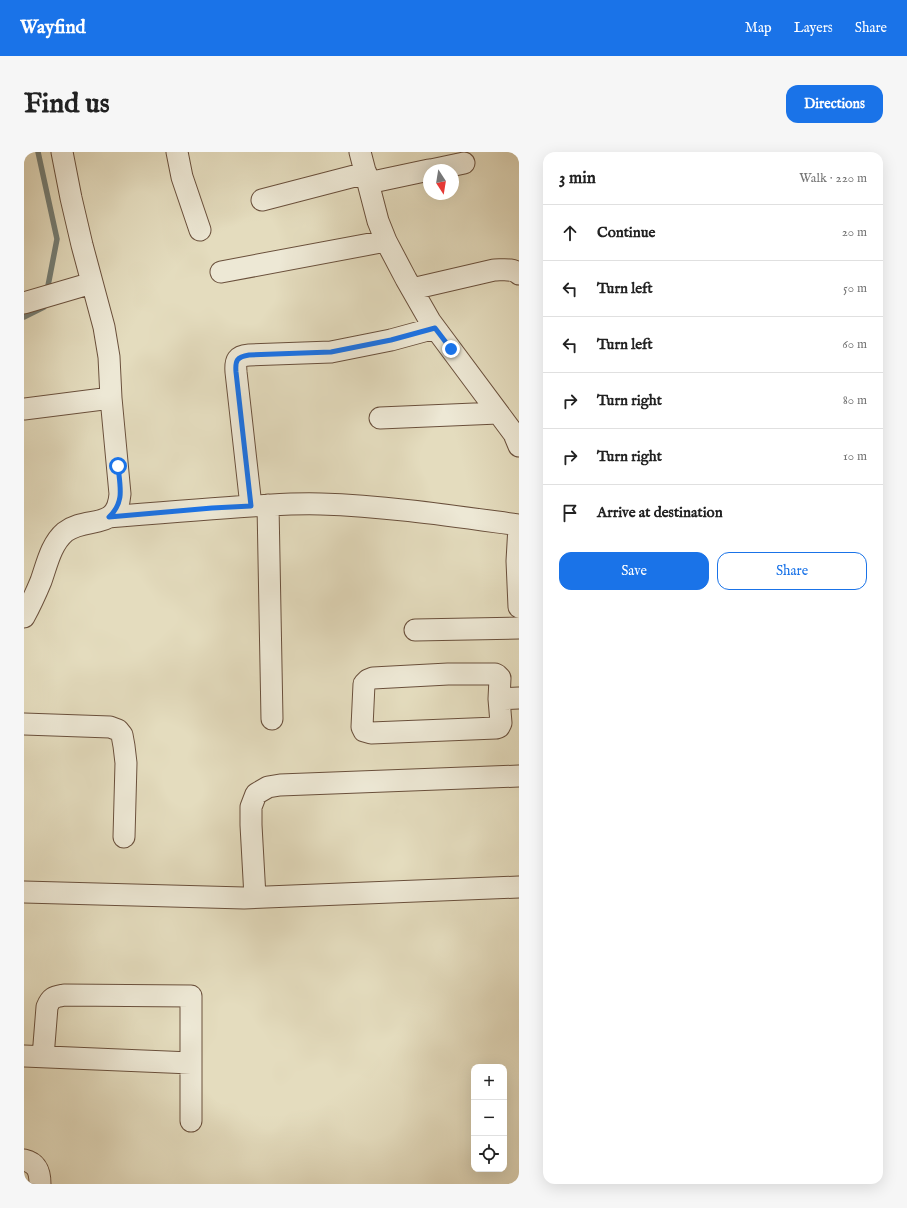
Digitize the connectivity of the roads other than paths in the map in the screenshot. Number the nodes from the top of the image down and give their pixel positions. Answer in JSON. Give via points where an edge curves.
{"nodes":[{"id":1,"x":62,"y":152,"type":"edge"},
{"id":2,"x":177,"y":152,"type":"edge"},
{"id":3,"x":360,"y":152,"type":"edge"},
{"id":4,"x":464,"y":163,"type":"dead end"},
{"id":5,"x":459,"y":164,"type":"edge"},
{"id":6,"x":423,"y":171,"type":"edge"},
{"id":7,"x":367,"y":178,"type":"junction"},
{"id":8,"x":262,"y":200,"type":"dead end"},
{"id":9,"x":200,"y":230,"type":"dead end"},
{"id":10,"x":386,"y":241,"type":"junction"},
{"id":11,"x":221,"y":272,"type":"dead end"},
{"id":12,"x":519,"y":274,"type":"edge"},
{"id":13,"x":92,"y":283,"type":"junction"},
{"id":14,"x":412,"y":289,"type":"junction"},
{"id":15,"x":27,"y":302,"type":"edge"},
{"id":16,"x":435,"y":328,"type":"junction"},
{"id":17,"x":111,"y":398,"type":"junction"},
{"id":18,"x":24,"y":409,"type":"edge"},
{"id":19,"x":380,"y":418,"type":"dead end"},
{"id":20,"x":508,"y":420,"type":"edge"},
{"id":21,"x":519,"y":446,"type":"edge"},
{"id":22,"x":259,"y":506,"type":"junction"},
{"id":23,"x":109,"y":517,"type":"junction"},
{"id":24,"x":519,"y":526,"type":"edge"},
{"id":25,"x":519,"y":607,"type":"edge"},
{"id":26,"x":24,"y":617,"type":"edge"},
{"id":27,"x":519,"y":628,"type":"edge"},
{"id":28,"x":415,"y":630,"type":"dead end"},
{"id":29,"x":509,"y":698,"type":"edge"},
{"id":30,"x":272,"y":719,"type":"dead end"},
{"id":31,"x":24,"y":724,"type":"edge"},
{"id":32,"x":519,"y":776,"type":"edge"},
{"id":33,"x":124,"y":837,"type":"dead end"},
{"id":34,"x":519,"y":887,"type":"edge"},
{"id":35,"x":24,"y":892,"type":"edge"},
{"id":36,"x":255,"y":897,"type":"junction"},
{"id":37,"x":33,"y":1057,"type":"edge"},
{"id":38,"x":191,"y":1063,"type":"junction"},
{"id":39,"x":191,"y":1121,"type":"dead end"},
{"id":40,"x":24,"y":1160,"type":"edge"},
{"id":41,"x":40,"y":1184,"type":"edge"}],
"edges":[{"from":1,"to":13,"type":"street"},
{"from":2,"to":9,"type":"street","via":[[182,177]]},
{"from":3,"to":7,"type":"street"},
{"from":4,"to":5,"type":"street"},
{"from":6,"to":7,"type":"street"},
{"from":7,"to":8,"type":"street"},
{"from":7,"to":10,"type":"street"},
{"from":10,"to":11,"type":"street"},
{"from":10,"to":14,"type":"street"},
{"from":12,"to":14,"type":"street","via":[[516,271],[494,270]]},
{"from":13,"to":15,"type":"street"},
{"from":13,"to":17,"type":"street","via":[[109,357]]},
{"from":14,"to":16,"type":"street"},
{"from":16,"to":20,"type":"street"},
{"from":16,"to":22,"type":"street","via":[[384,342],[331,352],[249,355],[239,358],[236,362],[236,372]]},
{"from":17,"to":18,"type":"street"},
{"from":17,"to":23,"type":"street","via":[[120,494],[119,504]]},
{"from":19,"to":20,"type":"street"},
{"from":20,"to":21,"type":"street"},
{"from":22,"to":23,"type":"street"},
{"from":22,"to":24,"type":"street","via":[[320,504],[378,507]]},
{"from":22,"to":30,"type":"street"},
{"from":23,"to":26,"type":"street","via":[[78,526],[59,538]]},
{"from":24,"to":25,"type":"street"},
{"from":27,"to":28,"type":"street"},
{"from":29,"to":29,"type":"street","via":[[500,678],[495,674],[373,678],[364,684],[362,727],[364,731],[371,732],[496,728],[501,723]]},
{"from":31,"to":33,"type":"street","via":[[110,727],[118,730],[122,735],[126,763]]},
{"from":32,"to":36,"type":"street","via":[[268,787],[256,794],[251,807]]},
{"from":34,"to":36,"type":"street"},
{"from":35,"to":36,"type":"street"},
{"from":37,"to":38,"type":"street"},
{"from":37,"to":38,"type":"street","via":[[47,1008],[54,997],[191,996]]},
{"from":38,"to":39,"type":"street"},
{"from":40,"to":41,"type":"street","via":[[34,1163]]}]}
